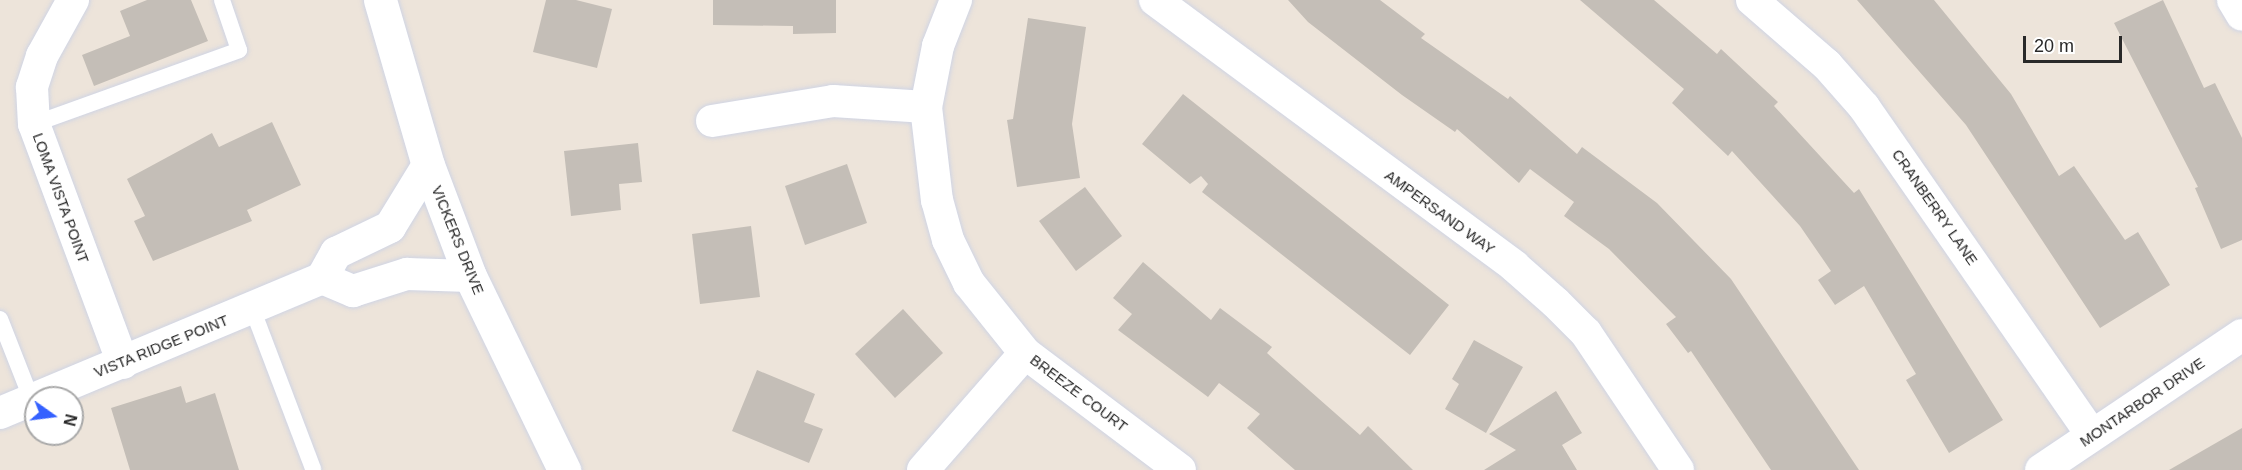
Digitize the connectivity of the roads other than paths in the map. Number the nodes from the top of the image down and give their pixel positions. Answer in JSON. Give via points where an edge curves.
{"nodes":[{"id":1,"x":73,"y":0,"type":"edge"},
{"id":2,"x":222,"y":0,"type":"edge"},
{"id":3,"x":380,"y":0,"type":"edge"},
{"id":4,"x":956,"y":0,"type":"edge"},
{"id":5,"x":1155,"y":0,"type":"edge"},
{"id":6,"x":1752,"y":0,"type":"edge"},
{"id":7,"x":2233,"y":0,"type":"edge"},
{"id":8,"x":2242,"y":15,"type":"edge"},
{"id":9,"x":926,"y":107,"type":"junction"},
{"id":10,"x":712,"y":121,"type":"dead end"},
{"id":11,"x":34,"y":124,"type":"junction"},
{"id":12,"x":428,"y":165,"type":"junction"},
{"id":13,"x":470,"y":276,"type":"junction"},
{"id":14,"x":322,"y":278,"type":"junction"},
{"id":15,"x":252,"y":308,"type":"junction"},
{"id":16,"x":0,"y":319,"type":"edge"},
{"id":17,"x":2242,"y":335,"type":"edge"},
{"id":18,"x":1025,"y":353,"type":"junction"},
{"id":19,"x":123,"y":363,"type":"junction"},
{"id":20,"x":26,"y":386,"type":"edge"},
{"id":21,"x":63,"y":386,"type":"edge"},
{"id":22,"x":24,"y":401,"type":"edge"},
{"id":23,"x":0,"y":412,"type":"edge"},
{"id":24,"x":2092,"y":435,"type":"junction"},
{"id":25,"x":313,"y":469,"type":"edge"},
{"id":26,"x":564,"y":470,"type":"edge"},
{"id":27,"x":923,"y":470,"type":"edge"},
{"id":28,"x":1180,"y":470,"type":"edge"},
{"id":29,"x":1678,"y":470,"type":"edge"},
{"id":30,"x":2041,"y":470,"type":"edge"}],
"edges":[{"from":1,"to":11,"type":"street","name":"LOMA VISTA POINT","via":[[42,56],[32,87]]},
{"from":2,"to":11,"type":"lane","via":[[239,50]]},
{"from":3,"to":12,"type":"main road","name":"VICKERS DRIVE"},
{"from":4,"to":9,"type":"street","name":"BREEZE COURT","via":[[938,46]]},
{"from":5,"to":29,"type":"street","name":"AMPERSAND WAY","via":[[1514,266],[1556,303],[1610,367]]},
{"from":6,"to":24,"type":"street","name":"CRANBERRY LANE","via":[[1820,58],[1864,107]]},
{"from":7,"to":8,"type":"street"},
{"from":9,"to":10,"type":"street","via":[[833,101]]},
{"from":9,"to":18,"type":"street","name":"BREEZE COURT","via":[[935,191],[948,240],[969,283]]},
{"from":11,"to":19,"type":"street","name":"LOMA VISTA POINT"},
{"from":12,"to":13,"type":"main road","name":"VICKERS DRIVE"},
{"from":12,"to":14,"type":"street","via":[[390,227],[336,253]]},
{"from":13,"to":14,"type":"street","via":[[407,274],[353,291]]},
{"from":13,"to":26,"type":"main road","name":"VICKERS DRIVE"},
{"from":14,"to":15,"type":"street","name":"VISTA RIDGE POINT"},
{"from":15,"to":19,"type":"street","name":"VISTA RIDGE POINT"},
{"from":15,"to":25,"type":"lane"},
{"from":16,"to":20,"type":"lane"},
{"from":17,"to":24,"type":"street","name":"MONTARBOR DRIVE"},
{"from":18,"to":27,"type":"street"},
{"from":18,"to":28,"type":"street","name":"BREEZE COURT"},
{"from":19,"to":21,"type":"street","name":"VISTA RIDGE POINT"},
{"from":22,"to":23,"type":"street","name":"VISTA RIDGE POINT"},
{"from":24,"to":30,"type":"street","name":"MONTARBOR DRIVE"}]}
